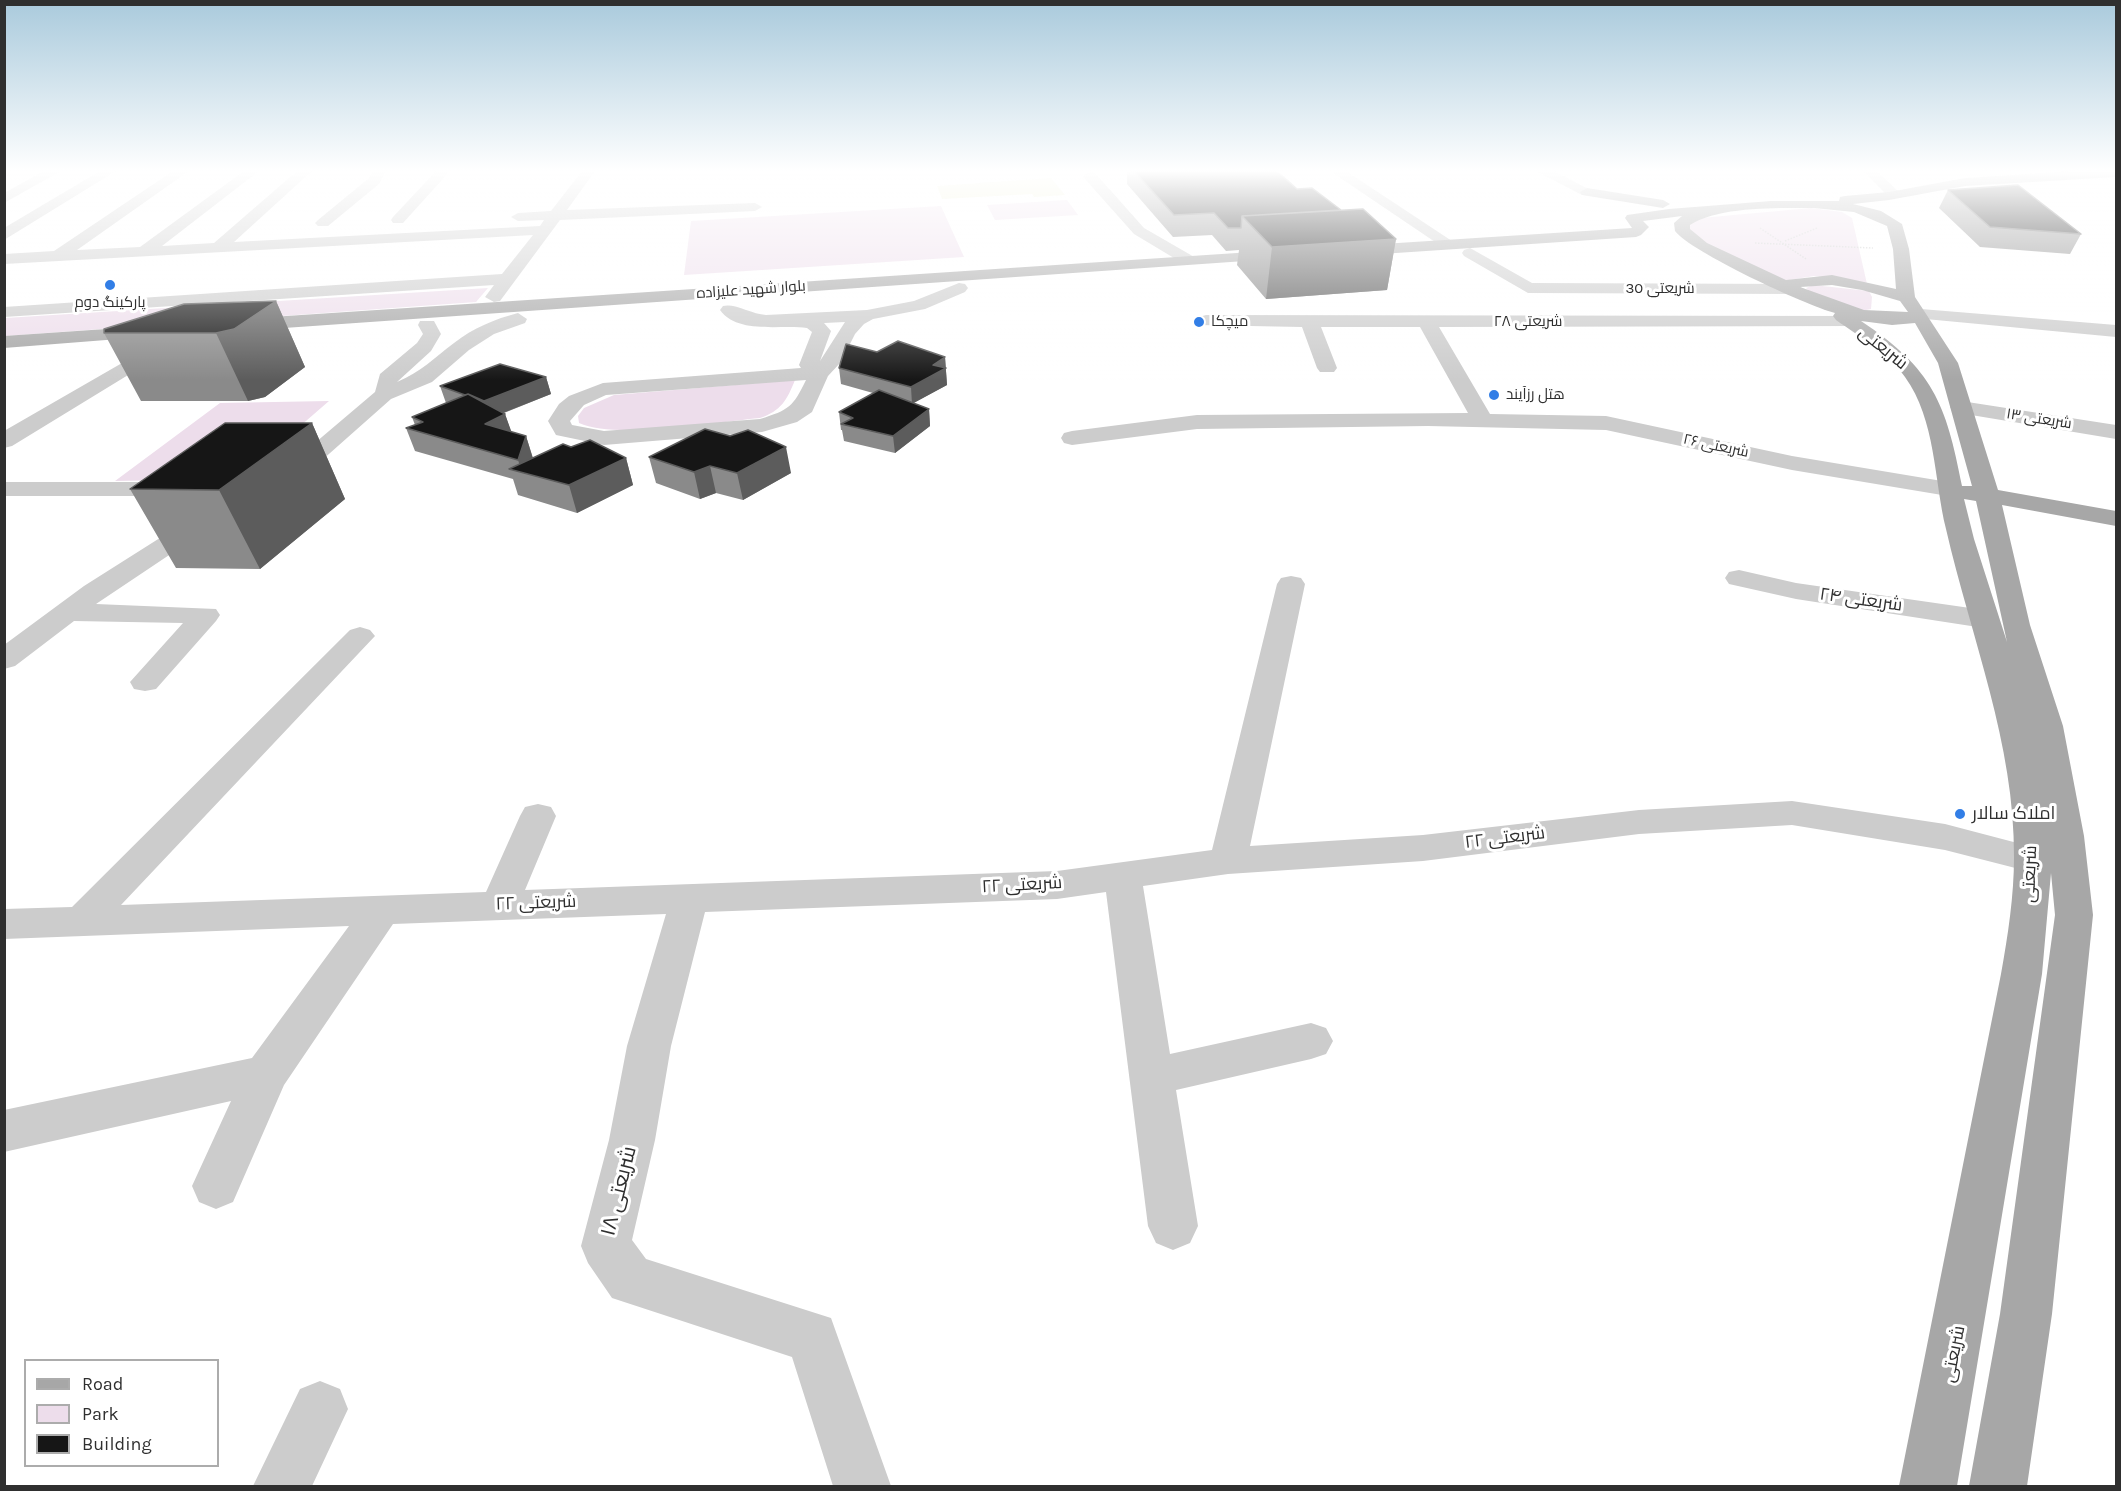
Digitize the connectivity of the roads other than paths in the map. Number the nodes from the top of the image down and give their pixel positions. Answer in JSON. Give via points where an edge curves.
{"nodes":[{"id":1,"x":81,"y":241,"type":"edge"},
{"id":2,"x":159,"y":241,"type":"edge"},
{"id":3,"x":227,"y":241,"type":"edge"},
{"id":4,"x":353,"y":241,"type":"edge"},
{"id":5,"x":537,"y":241,"type":"edge"},
{"id":6,"x":1155,"y":241,"type":"edge"},
{"id":7,"x":1443,"y":241,"type":"edge"},
{"id":8,"x":1513,"y":241,"type":"edge"},
{"id":9,"x":1595,"y":241,"type":"edge"},
{"id":10,"x":1673,"y":241,"type":"edge"},
{"id":11,"x":1693,"y":241,"type":"edge"},
{"id":12,"x":1898,"y":241,"type":"edge"},
{"id":13,"x":1450,"y":245,"type":"junction"},
{"id":14,"x":1701,"y":246,"type":"junction"},
{"id":15,"x":219,"y":248,"type":"junction"},
{"id":16,"x":145,"y":251,"type":"junction"},
{"id":17,"x":1470,"y":253,"type":"junction"},
{"id":18,"x":58,"y":256,"type":"junction"},
{"id":19,"x":4,"y":259,"type":"edge"},
{"id":20,"x":1190,"y":261,"type":"junction"},
{"id":21,"x":974,"y":274,"type":"junction"},
{"id":22,"x":508,"y":279,"type":"junction"},
{"id":23,"x":1791,"y":287,"type":"junction"},
{"id":24,"x":959,"y":288,"type":"junction"},
{"id":25,"x":675,"y":296,"type":"junction"},
{"id":26,"x":1841,"y":304,"type":"junction"},
{"id":27,"x":487,"y":307,"type":"junction"},
{"id":28,"x":1916,"y":309,"type":"junction"},
{"id":29,"x":729,"y":310,"type":"junction"},
{"id":30,"x":4,"y":312,"type":"edge"},
{"id":31,"x":867,"y":315,"type":"junction"},
{"id":32,"x":518,"y":319,"type":"junction"},
{"id":33,"x":794,"y":320,"type":"junction"},
{"id":34,"x":1206,"y":321,"type":"dead end"},
{"id":35,"x":1309,"y":321,"type":"junction"},
{"id":36,"x":1426,"y":321,"type":"junction"},
{"id":37,"x":427,"y":325,"type":"junction"},
{"id":38,"x":2116,"y":330,"type":"edge"},
{"id":39,"x":172,"y":339,"type":"junction"},
{"id":40,"x":4,"y":342,"type":"edge"},
{"id":41,"x":4,"y":355,"type":"edge"},
{"id":42,"x":1327,"y":368,"type":"dead end"},
{"id":43,"x":819,"y":373,"type":"junction"},
{"id":44,"x":384,"y":395,"type":"junction"},
{"id":45,"x":1962,"y":407,"type":"junction"},
{"id":46,"x":1483,"y":420,"type":"junction"},
{"id":47,"x":2116,"y":432,"type":"edge"},
{"id":48,"x":1072,"y":438,"type":"dead end"},
{"id":49,"x":4,"y":441,"type":"edge"},
{"id":50,"x":263,"y":484,"type":"edge"},
{"id":51,"x":1972,"y":488,"type":"junction"},
{"id":52,"x":4,"y":489,"type":"edge"},
{"id":53,"x":194,"y":489,"type":"edge"},
{"id":54,"x":2116,"y":504,"type":"edge"},
{"id":55,"x":224,"y":508,"type":"edge"},
{"id":56,"x":2116,"y":518,"type":"edge"},
{"id":57,"x":1739,"y":578,"type":"dead end"},
{"id":58,"x":1291,"y":584,"type":"dead end"},
{"id":59,"x":67,"y":612,"type":"junction"},
{"id":60,"x":1984,"y":619,"type":"junction"},
{"id":61,"x":360,"y":636,"type":"dead end"},
{"id":62,"x":4,"y":660,"type":"edge"},
{"id":63,"x":145,"y":682,"type":"dead end"},
{"id":64,"x":538,"y":816,"type":"dead end"},
{"id":65,"x":2031,"y":859,"type":"junction"},
{"id":66,"x":1228,"y":861,"type":"junction"},
{"id":67,"x":1123,"y":876,"type":"junction"},
{"id":68,"x":690,"y":897,"type":"junction"},
{"id":69,"x":500,"y":904,"type":"junction"},
{"id":70,"x":382,"y":909,"type":"junction"},
{"id":71,"x":82,"y":921,"type":"junction"},
{"id":72,"x":4,"y":924,"type":"edge"},
{"id":73,"x":1311,"y":1041,"type":"dead end"},
{"id":74,"x":266,"y":1074,"type":"junction"},
{"id":75,"x":1151,"y":1077,"type":"junction"},
{"id":76,"x":4,"y":1131,"type":"edge"},
{"id":77,"x":216,"y":1186,"type":"dead end"},
{"id":78,"x":1173,"y":1226,"type":"dead end"},
{"id":79,"x":320,"y":1410,"type":"dead end"},
{"id":80,"x":282,"y":1486,"type":"edge"},
{"id":81,"x":862,"y":1486,"type":"edge"},
{"id":82,"x":1928,"y":1486,"type":"edge"},
{"id":83,"x":1998,"y":1486,"type":"edge"}],
"edges":[{"from":1,"to":18,"type":"street"},
{"from":2,"to":16,"type":"street"},
{"from":3,"to":15,"type":"street"},
{"from":4,"to":15,"type":"street"},
{"from":5,"to":22,"type":"street"},
{"from":6,"to":20,"type":"street"},
{"from":7,"to":13,"type":"street"},
{"from":8,"to":13,"type":"main road"},
{"from":9,"to":17,"type":"main road"},
{"from":10,"to":14,"type":"main road"},
{"from":11,"to":14,"type":"main road"},
{"from":12,"to":28,"type":"main road"},
{"from":13,"to":17,"type":"main road","via":[[1336,257]]},
{"from":14,"to":23,"type":"main road"},
{"from":15,"to":16,"type":"street"},
{"from":16,"to":18,"type":"street"},
{"from":17,"to":23,"type":"street","name":"شریعتی 30","via":[[1525,287]]},
{"from":18,"to":19,"type":"street"},
{"from":20,"to":21,"type":"main road","name":"بلوار شهید علیزاده"},
{"from":20,"to":24,"type":"main road","name":"بلوار شهید علیزاده","via":[[1295,259]]},
{"from":21,"to":24,"type":"main road","via":[[863,285],[852,291],[863,295]]},
{"from":21,"to":25,"type":"main road","name":"بلوار شهید علیزاده"},
{"from":22,"to":27,"type":"street"},
{"from":22,"to":30,"type":"street"},
{"from":23,"to":26,"type":"main road"},
{"from":23,"to":26,"type":"main road","via":[[1808,280]]},
{"from":24,"to":29,"type":"main road","name":"بلوار شهید علیزاده","via":[[846,305]]},
{"from":24,"to":31,"type":"street","via":[[919,305]]},
{"from":25,"to":27,"type":"main road","name":"بلوار شهید علیزاده"},
{"from":25,"to":29,"type":"main road","via":[[789,294],[807,298],[796,305]]},
{"from":26,"to":28,"type":"main road"},
{"from":26,"to":28,"type":"main road","via":[[1872,318]]},
{"from":26,"to":36,"type":"street","name":"شریعتی ۲۸"},
{"from":26,"to":51,"type":"main road","name":"شریعتی","via":[[1921,384]]},
{"from":27,"to":37,"type":"main road","name":"بلوار شهید علیزاده","via":[[227,333]]},
{"from":28,"to":38,"type":"street"},
{"from":28,"to":45,"type":"main road","name":"شریعتی","via":[[1948,363]]},
{"from":29,"to":32,"type":"main road","name":"بلوار شهید علیزاده"},
{"from":29,"to":33,"type":"street","via":[[747,319]]},
{"from":31,"to":33,"type":"street"},
{"from":31,"to":43,"type":"street","via":[[853,321],[833,363]]},
{"from":32,"to":37,"type":"main road","name":"بلوار شهید علیزاده"},
{"from":32,"to":44,"type":"street","via":[[487,330],[425,378]]},
{"from":33,"to":43,"type":"street","via":[[813,323],[822,331],[809,365]]},
{"from":34,"to":35,"type":"street","name":"شریعتی ۲۸"},
{"from":35,"to":36,"type":"street","name":"شریعتی ۲۸"},
{"from":35,"to":42,"type":"street"},
{"from":36,"to":46,"type":"street"},
{"from":37,"to":44,"type":"street","via":[[432,334],[424,347],[387,378]]},
{"from":39,"to":40,"type":"main road"},
{"from":39,"to":41,"type":"main road"},
{"from":39,"to":49,"type":"street"},
{"from":43,"to":43,"type":"street","via":[[804,407],[789,417],[762,425],[604,438],[564,430],[559,421],[565,407],[603,389]]},
{"from":44,"to":50,"type":"street","via":[[304,464]]},
{"from":45,"to":47,"type":"street","name":"شریعتی ۱۳"},
{"from":45,"to":51,"type":"main road","name":"شریعتی"},
{"from":46,"to":48,"type":"street","name":"شریعتی ۲۶","via":[[1197,422]]},
{"from":46,"to":51,"type":"street","name":"شریعتی ۲۶","via":[[1606,423],[1792,463]]},
{"from":51,"to":54,"type":"main road"},
{"from":51,"to":56,"type":"main road"},
{"from":51,"to":60,"type":"main road","name":"شریعتی"},
{"from":51,"to":83,"type":"main road","name":"شریعتی","via":[[2047,726],[2066,836],[2074,915],[2026,1314]]},
{"from":52,"to":53,"type":"street"},
{"from":55,"to":59,"type":"street"},
{"from":57,"to":60,"type":"street","name":"شریعتی ۲۴","via":[[1796,591]]},
{"from":58,"to":66,"type":"street"},
{"from":59,"to":62,"type":"street"},
{"from":59,"to":63,"type":"street","via":[[206,615]]},
{"from":60,"to":65,"type":"main road","name":"شریعتی","via":[[2011,718],[2031,828]]},
{"from":61,"to":71,"type":"street"},
{"from":64,"to":69,"type":"street"},
{"from":65,"to":66,"type":"street","name":"شریعتی ۲۲","via":[[1945,837],[1792,813],[1639,822],[1423,848]]},
{"from":65,"to":82,"type":"main road","name":"شریعتی","via":[[2030,899],[1969,1282]]},
{"from":66,"to":67,"type":"street","name":"شریعتی ۲۲"},
{"from":67,"to":68,"type":"street","name":"شریعتی ۲۲","via":[[1057,885]]},
{"from":67,"to":75,"type":"street"},
{"from":68,"to":69,"type":"street","name":"شریعتی ۲۲"},
{"from":68,"to":81,"type":"street","name":"شریعتی ۱۸","via":[[649,1046],[632,1140],[606,1246],[630,1280],[812,1337]]},
{"from":69,"to":70,"type":"street","name":"شریعتی ۲۲"},
{"from":70,"to":71,"type":"street","name":"شریعتی ۲۲"},
{"from":70,"to":74,"type":"street"},
{"from":71,"to":72,"type":"street","name":"شریعتی ۲۲"},
{"from":73,"to":75,"type":"street"},
{"from":74,"to":76,"type":"street"},
{"from":74,"to":77,"type":"street"},
{"from":75,"to":78,"type":"street"},
{"from":79,"to":80,"type":"street"}]}
